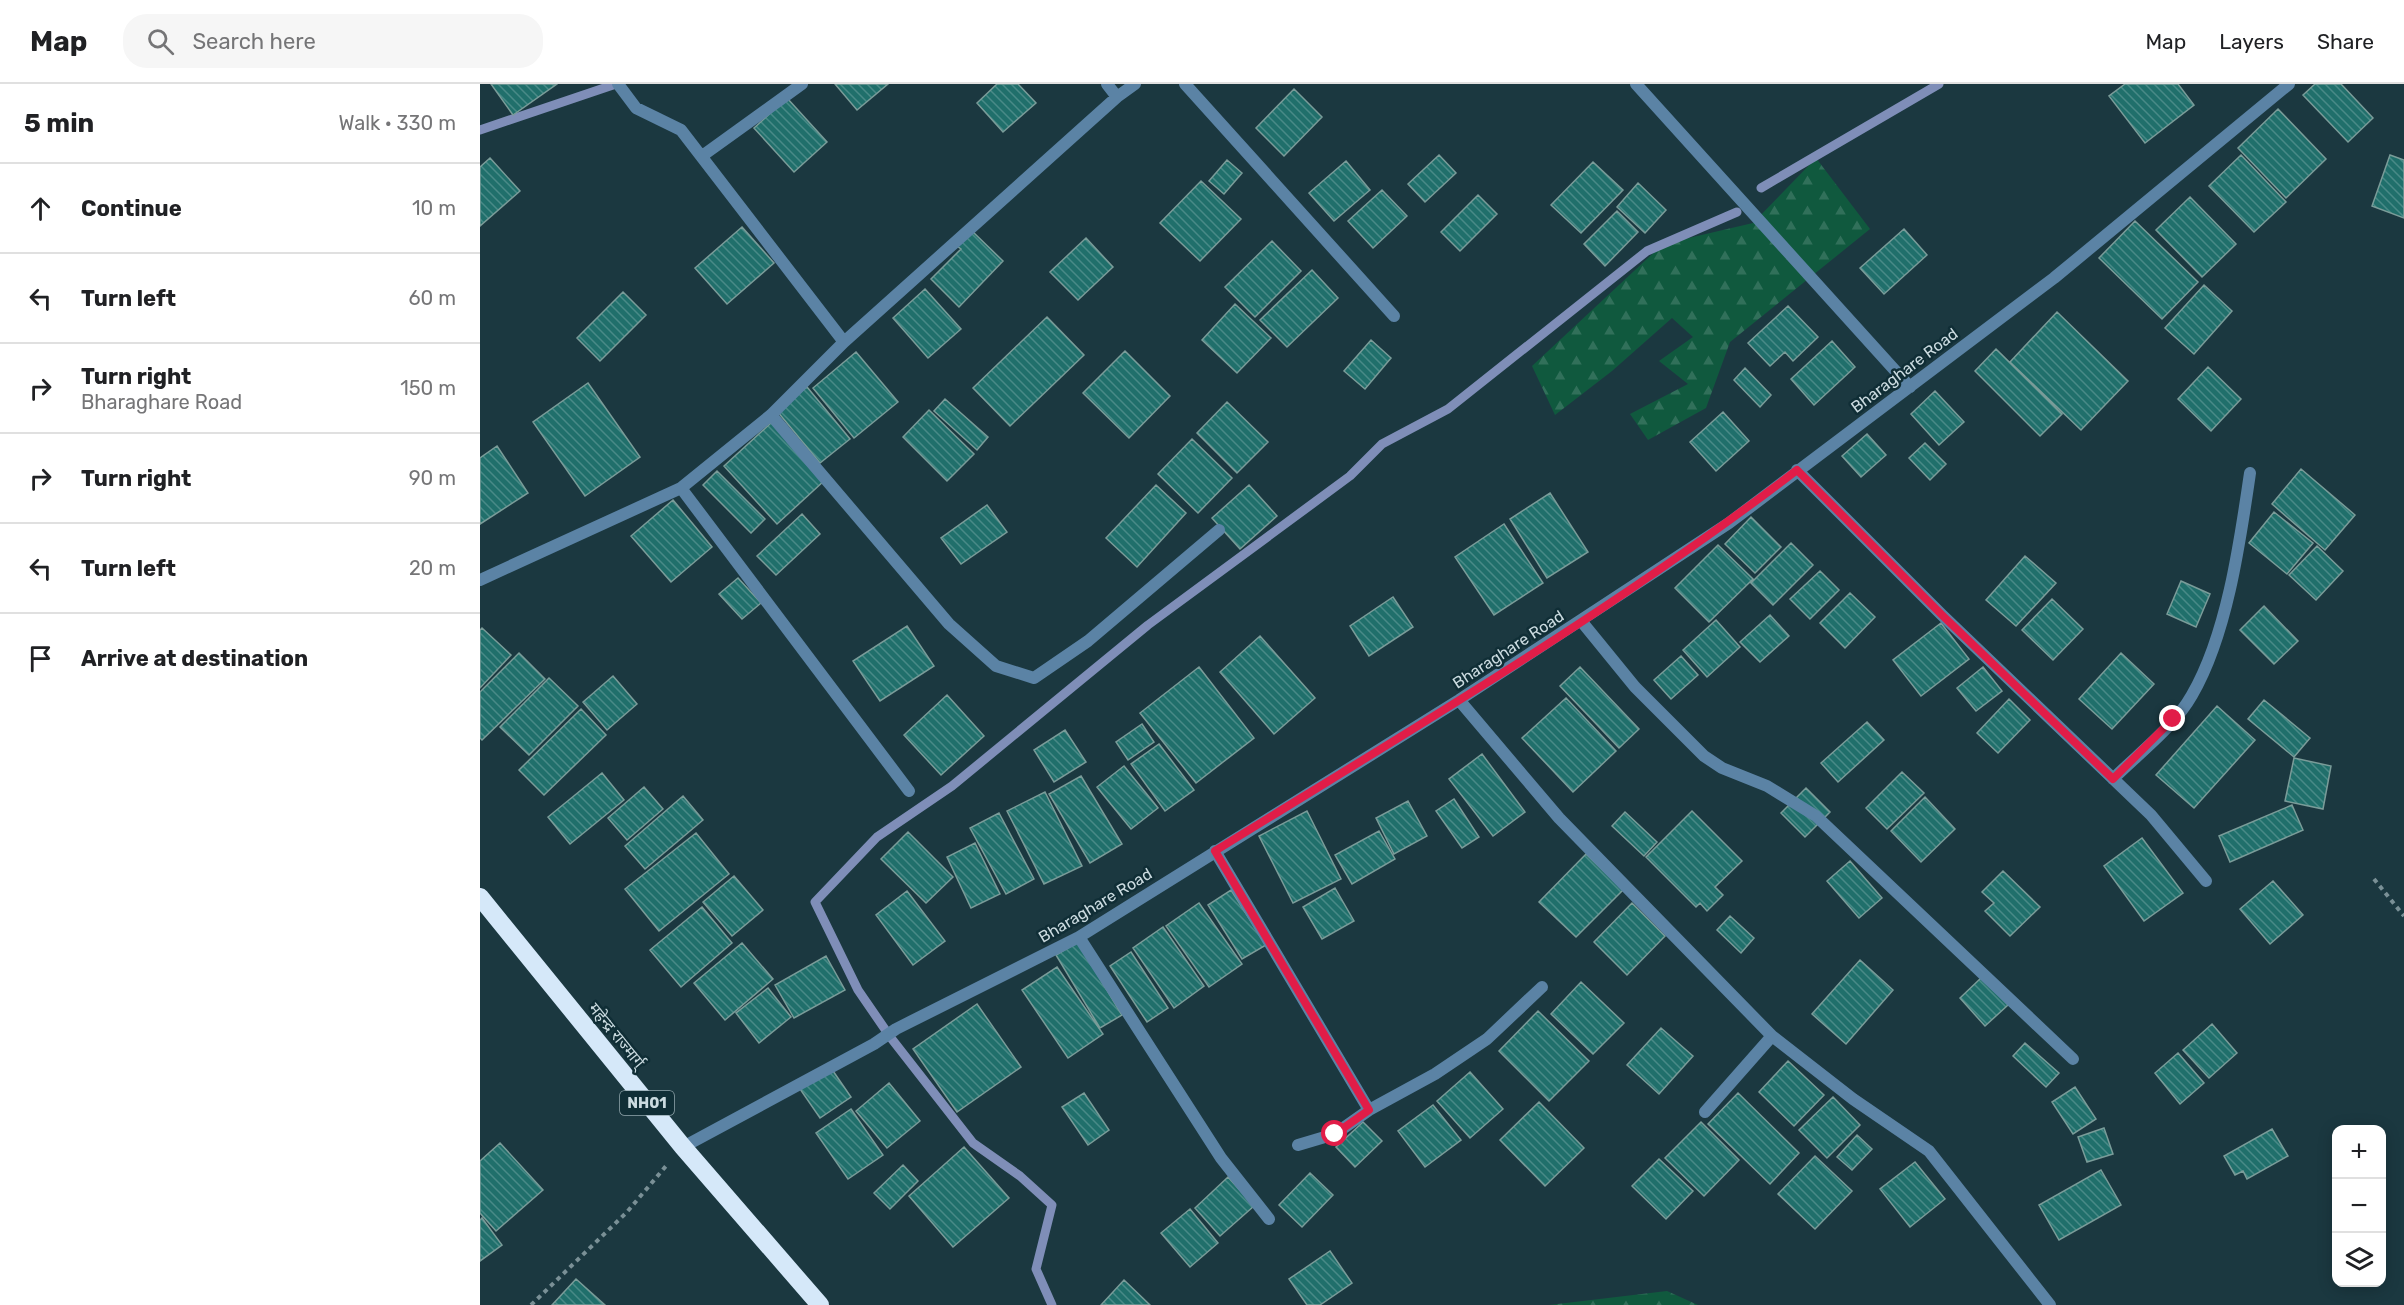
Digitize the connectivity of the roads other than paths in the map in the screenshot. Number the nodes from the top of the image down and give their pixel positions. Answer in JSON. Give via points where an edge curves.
{"nodes":[{"id":1,"x":618,"y":84,"type":"edge"},
{"id":2,"x":802,"y":84,"type":"edge"},
{"id":3,"x":1107,"y":84,"type":"edge"},
{"id":4,"x":1135,"y":84,"type":"edge"},
{"id":5,"x":1185,"y":84,"type":"edge"},
{"id":6,"x":1636,"y":84,"type":"edge"},
{"id":7,"x":2289,"y":84,"type":"edge"},
{"id":8,"x":1117,"y":97,"type":"junction"},
{"id":9,"x":702,"y":156,"type":"junction"},
{"id":10,"x":1394,"y":316,"type":"dead end"},
{"id":11,"x":844,"y":342,"type":"junction"},
{"id":12,"x":1910,"y":387,"type":"junction"},
{"id":13,"x":771,"y":415,"type":"junction"},
{"id":14,"x":1797,"y":470,"type":"junction"},
{"id":15,"x":2250,"y":473,"type":"dead end"},
{"id":16,"x":681,"y":488,"type":"junction"},
{"id":17,"x":1219,"y":530,"type":"dead end"},
{"id":18,"x":480,"y":580,"type":"edge"},
{"id":19,"x":1582,"y":622,"type":"junction"},
{"id":20,"x":1459,"y":700,"type":"junction"},
{"id":21,"x":2113,"y":779,"type":"junction"},
{"id":22,"x":909,"y":791,"type":"dead end"},
{"id":23,"x":1215,"y":851,"type":"junction"},
{"id":24,"x":2206,"y":881,"type":"dead end"},
{"id":25,"x":480,"y":897,"type":"edge"},
{"id":26,"x":1078,"y":937,"type":"junction"},
{"id":27,"x":1542,"y":987,"type":"dead end"},
{"id":28,"x":1772,"y":1036,"type":"junction"},
{"id":29,"x":2073,"y":1059,"type":"dead end"},
{"id":30,"x":1369,"y":1110,"type":"junction"},
{"id":31,"x":1705,"y":1113,"type":"dead end"},
{"id":32,"x":1298,"y":1145,"type":"dead end"},
{"id":33,"x":683,"y":1148,"type":"junction"},
{"id":34,"x":1269,"y":1219,"type":"dead end"},
{"id":35,"x":820,"y":1305,"type":"edge"},
{"id":36,"x":2050,"y":1305,"type":"edge"}],
"edges":[{"from":1,"to":9,"type":"street","via":[[636,108],[681,130]]},
{"from":2,"to":9,"type":"street"},
{"from":3,"to":8,"type":"street"},
{"from":4,"to":8,"type":"street"},
{"from":5,"to":10,"type":"street"},
{"from":6,"to":12,"type":"street"},
{"from":7,"to":12,"type":"street","name":"Bharaghare Road","via":[[2054,278]]},
{"from":8,"to":11,"type":"street"},
{"from":9,"to":11,"type":"street"},
{"from":11,"to":13,"type":"street"},
{"from":12,"to":14,"type":"street","name":"Bharaghare Road"},
{"from":13,"to":16,"type":"street"},
{"from":13,"to":17,"type":"street","via":[[948,624],[996,666],[1034,678],[1088,641]]},
{"from":14,"to":19,"type":"street","name":"Bharaghare Road","via":[[1729,522]]},
{"from":14,"to":21,"type":"street"},
{"from":15,"to":21,"type":"street","via":[[2228,599],[2206,666],[2186,704]]},
{"from":16,"to":18,"type":"street"},
{"from":16,"to":22,"type":"street"},
{"from":19,"to":20,"type":"street","name":"Bharaghare Road"},
{"from":19,"to":29,"type":"street","via":[[1635,687],[1704,756],[1722,768],[1767,786],[1816,816]]},
{"from":20,"to":23,"type":"street","name":"Bharaghare Road"},
{"from":20,"to":28,"type":"street","via":[[1559,818]]},
{"from":21,"to":24,"type":"street","via":[[2151,815]]},
{"from":23,"to":26,"type":"street","name":"Bharaghare Road"},
{"from":23,"to":30,"type":"street"},
{"from":25,"to":33,"type":"highway","name":"महेन्द्र राज्मार्ग्","number":"NH01"},
{"from":26,"to":33,"type":"street","name":"Bharaghare Road","via":[[896,1029]]},
{"from":26,"to":34,"type":"street","via":[[1221,1158]]},
{"from":27,"to":30,"type":"street","via":[[1487,1039],[1436,1074]]},
{"from":28,"to":31,"type":"street"},
{"from":28,"to":36,"type":"street","via":[[1929,1151]]},
{"from":30,"to":32,"type":"street","via":[[1335,1134]]},
{"from":33,"to":35,"type":"highway","name":"महेन्द्र राज्मार्ग्","number":"NH01"}]}
